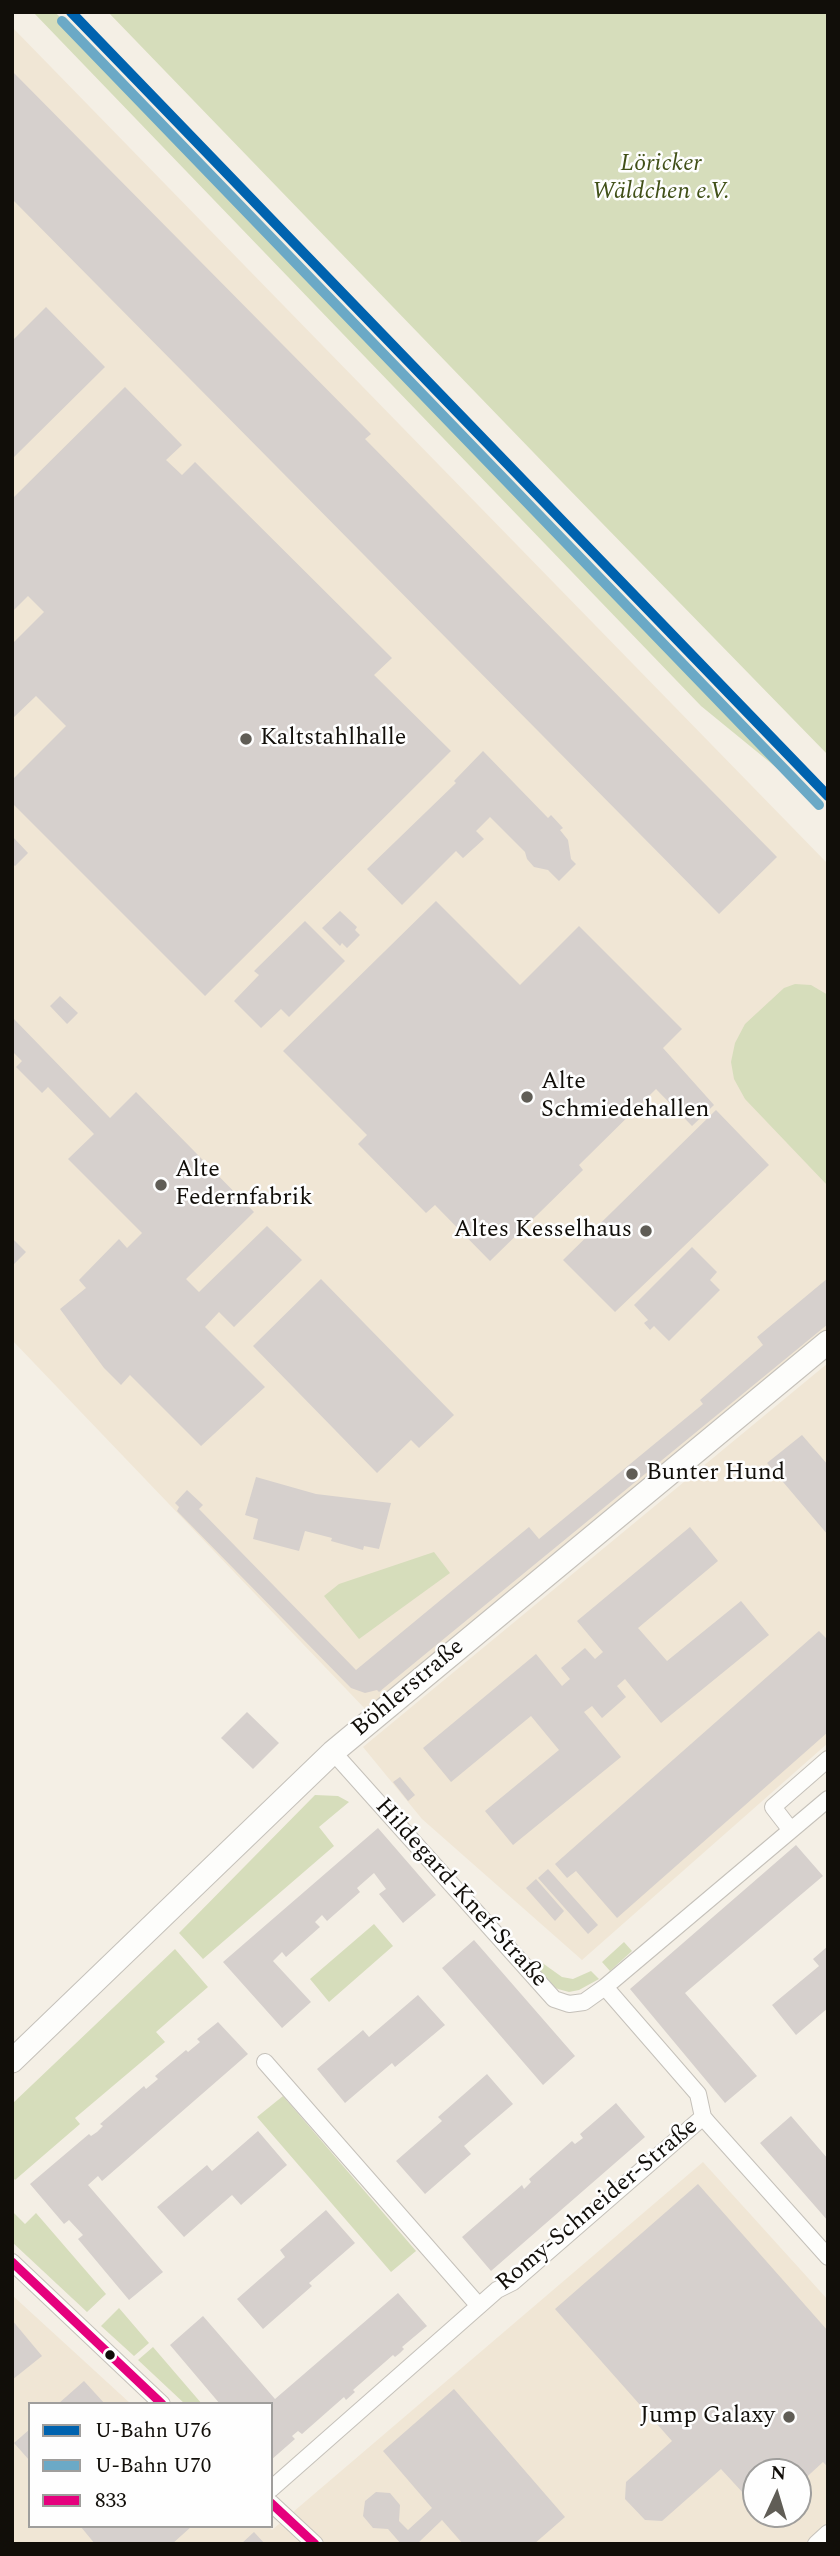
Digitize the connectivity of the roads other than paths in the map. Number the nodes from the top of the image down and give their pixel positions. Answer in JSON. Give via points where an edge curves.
{"nodes":[{"id":1,"x":828,"y":1342,"type":"edge"},
{"id":2,"x":333,"y":1752,"type":"junction"},
{"id":3,"x":828,"y":1759,"type":"edge"},
{"id":4,"x":828,"y":1799,"type":"edge"},
{"id":5,"x":790,"y":1829,"type":"junction"},
{"id":6,"x":605,"y":1987,"type":"junction"},
{"id":7,"x":12,"y":2061,"type":"edge"},
{"id":8,"x":265,"y":2062,"type":"dead end"},
{"id":9,"x":703,"y":2117,"type":"junction"},
{"id":10,"x":828,"y":2257,"type":"edge"},
{"id":11,"x":12,"y":2262,"type":"edge"},
{"id":12,"x":479,"y":2306,"type":"junction"},
{"id":13,"x":160,"y":2402,"type":"edge"},
{"id":14,"x":273,"y":2487,"type":"edge"},
{"id":15,"x":273,"y":2505,"type":"edge"},
{"id":16,"x":828,"y":2533,"type":"edge"},
{"id":17,"x":315,"y":2544,"type":"edge"},
{"id":18,"x":816,"y":2544,"type":"edge"}],
"edges":[{"from":1,"to":2,"type":"street","name":"Böhlerstraße"},
{"from":2,"to":6,"type":"street","name":"Hildegard-Knef-Straße","via":[[554,1999],[584,2003]]},
{"from":2,"to":7,"type":"street","name":"Böhlerstraße"},
{"from":3,"to":5,"type":"street","via":[[773,1807]]},
{"from":4,"to":5,"type":"street","name":"Hildegard-Knef-Straße"},
{"from":5,"to":6,"type":"street","name":"Hildegard-Knef-Straße"},
{"from":6,"to":9,"type":"street","via":[[698,2094]]},
{"from":8,"to":12,"type":"street","name":"Romy-Schneider-Straße"},
{"from":9,"to":10,"type":"street","name":"Romy-Schneider-Straße"},
{"from":9,"to":12,"type":"street","name":"Romy-Schneider-Straße","via":[[513,2282]]},
{"from":11,"to":13,"type":"street"},
{"from":12,"to":14,"type":"street","name":"Romy-Schneider-Straße"},
{"from":15,"to":17,"type":"street"},
{"from":16,"to":18,"type":"street"}]}
